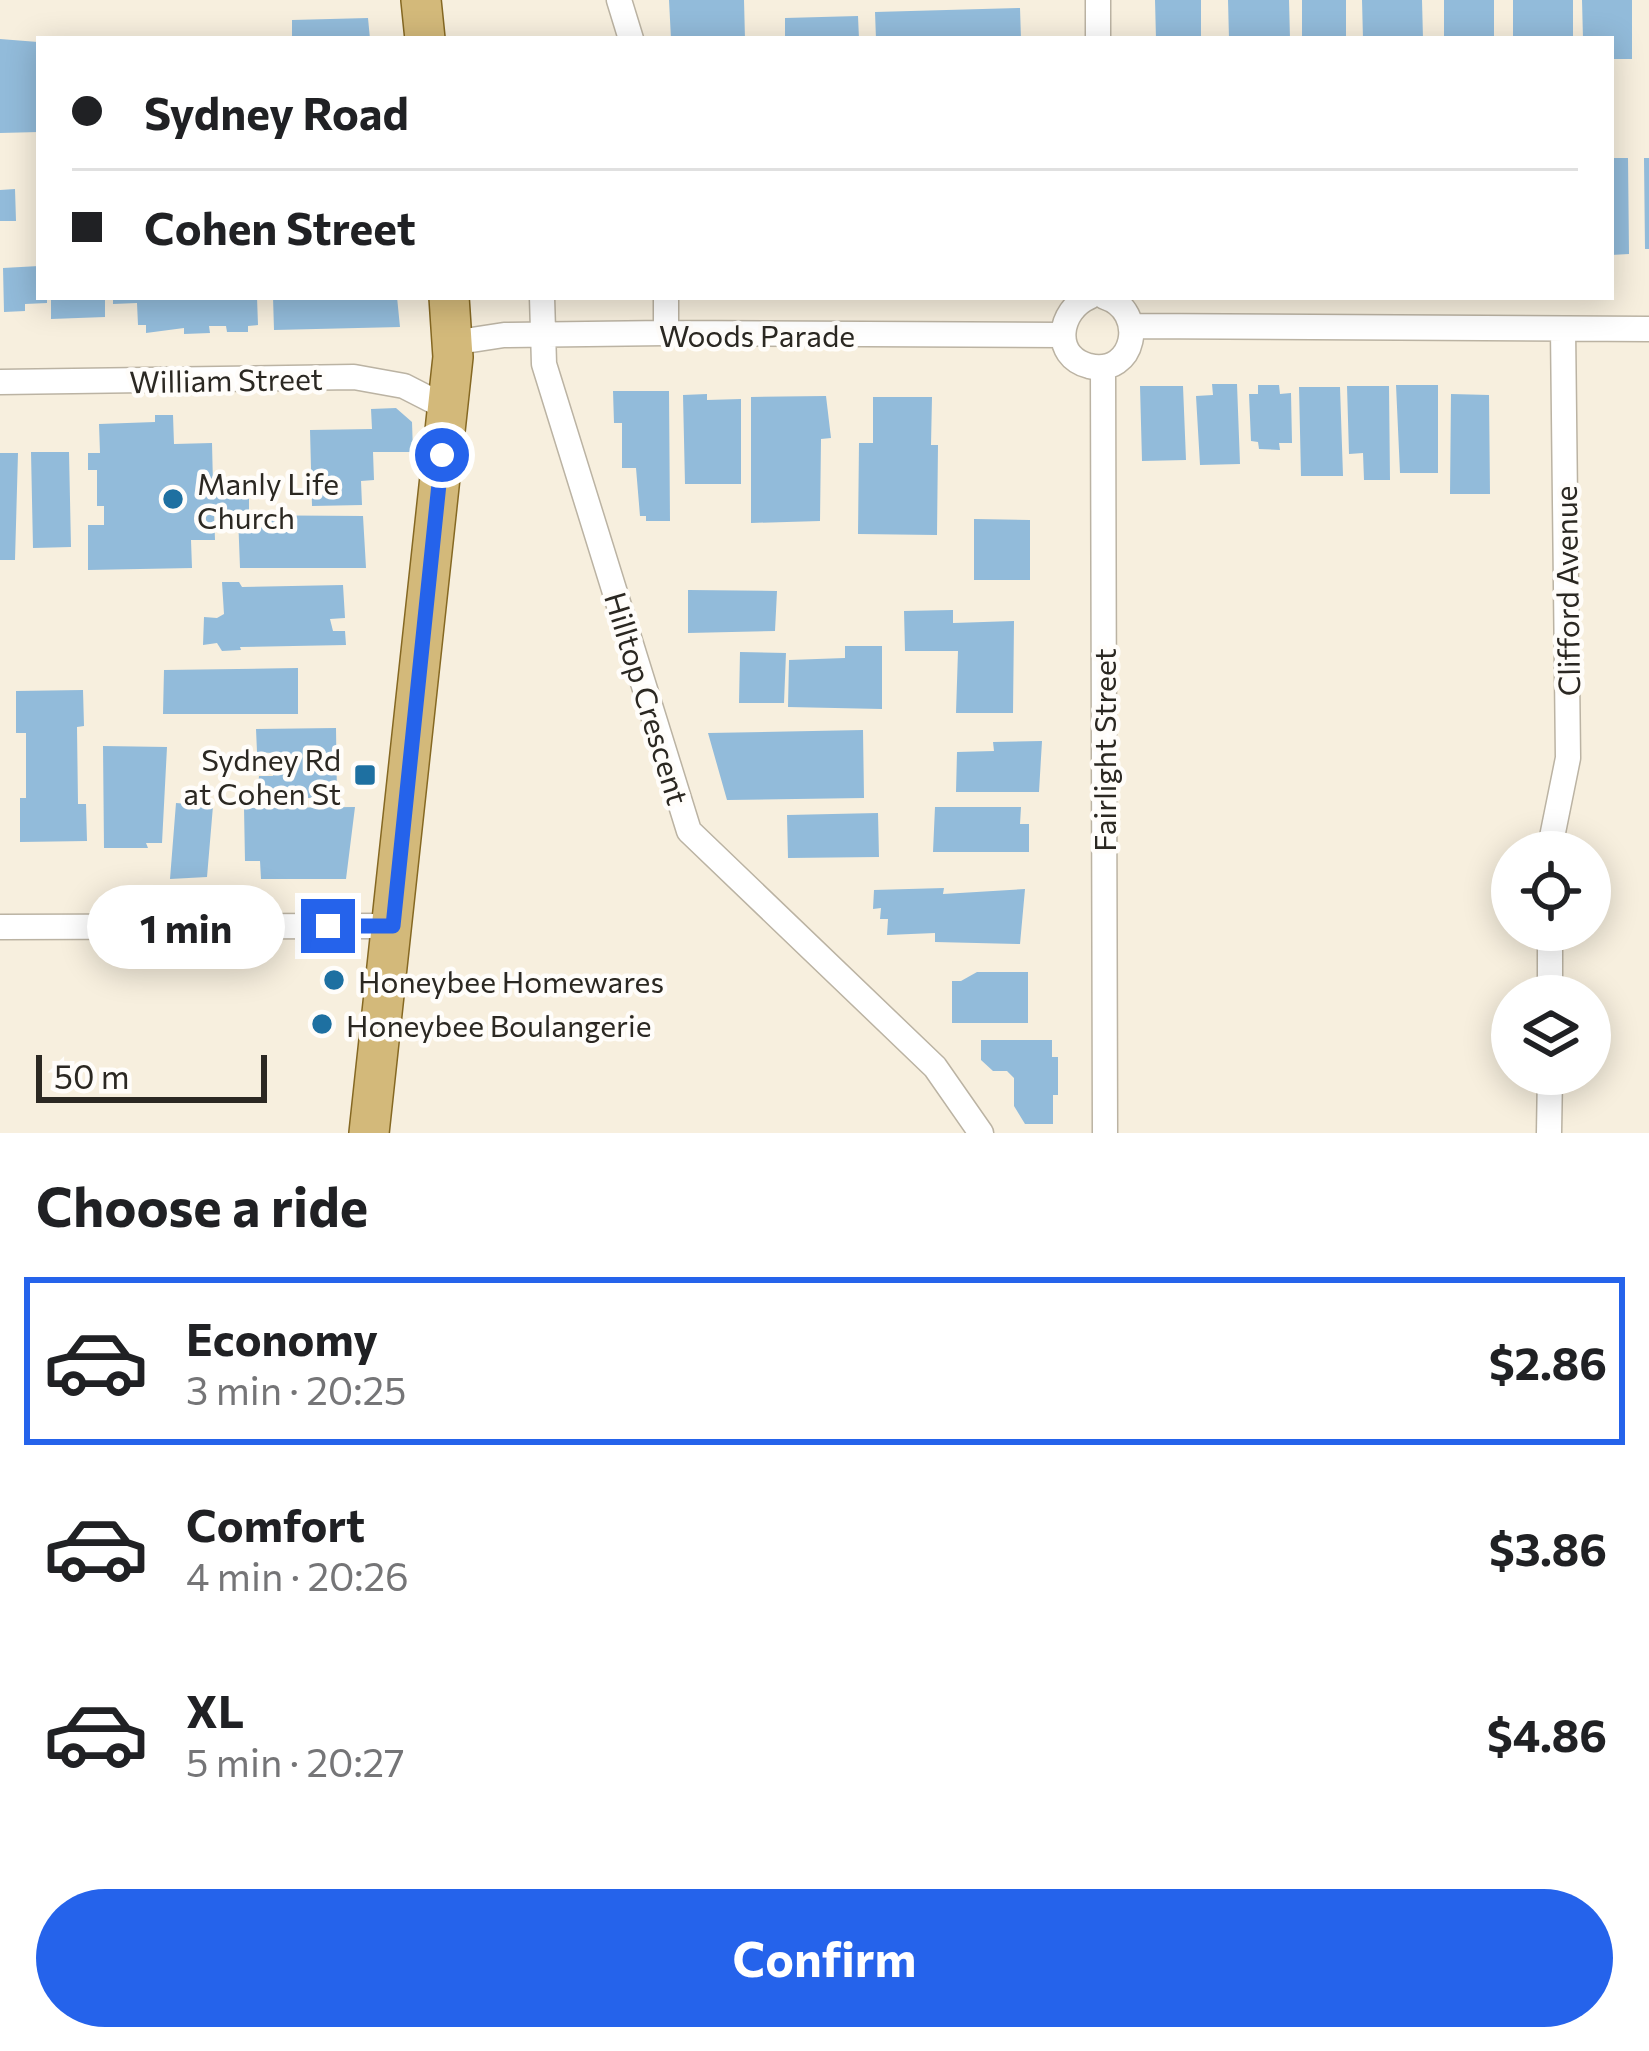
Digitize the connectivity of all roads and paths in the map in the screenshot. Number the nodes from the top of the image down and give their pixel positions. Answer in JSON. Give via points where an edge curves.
{"nodes":[{"id":1,"x":421,"y":0,"type":"edge"},
{"id":2,"x":619,"y":0,"type":"edge"},
{"id":3,"x":1098,"y":0,"type":"edge"},
{"id":4,"x":425,"y":36,"type":"edge"},
{"id":5,"x":630,"y":36,"type":"edge"},
{"id":6,"x":1098,"y":36,"type":"edge"},
{"id":7,"x":449,"y":300,"type":"edge"},
{"id":8,"x":542,"y":300,"type":"edge"},
{"id":9,"x":666,"y":300,"type":"edge"},
{"id":10,"x":1085,"y":300,"type":"edge"},
{"id":11,"x":1112,"y":300,"type":"edge"},
{"id":12,"x":1133,"y":326,"type":"junction"},
{"id":13,"x":1563,"y":328,"type":"junction"},
{"id":14,"x":1649,"y":329,"type":"edge"},
{"id":15,"x":666,"y":333,"type":"junction"},
{"id":16,"x":541,"y":335,"type":"junction"},
{"id":17,"x":1062,"y":335,"type":"junction"},
{"id":18,"x":452,"y":343,"type":"junction"},
{"id":19,"x":1103,"y":367,"type":"junction"},
{"id":20,"x":0,"y":382,"type":"edge"},
{"id":21,"x":447,"y":408,"type":"junction"},
{"id":22,"x":1553,"y":831,"type":"edge"},
{"id":23,"x":393,"y":926,"type":"junction"},
{"id":24,"x":0,"y":927,"type":"edge"},
{"id":25,"x":1550,"y":1095,"type":"edge"},
{"id":26,"x":369,"y":1133,"type":"edge"},
{"id":27,"x":981,"y":1133,"type":"edge"},
{"id":28,"x":1106,"y":1133,"type":"edge"},
{"id":29,"x":1549,"y":1133,"type":"edge"}],
"edges":[{"from":1,"to":4,"type":"main road"},
{"from":2,"to":5,"type":"street"},
{"from":3,"to":6,"type":"street"},
{"from":7,"to":18,"type":"main road"},
{"from":8,"to":16,"type":"street","name":"Hilltop Crescent"},
{"from":9,"to":15,"type":"street"},
{"from":10,"to":17,"type":"street","via":[[1069,311]]},
{"from":11,"to":12,"type":"street"},
{"from":12,"to":13,"type":"street"},
{"from":12,"to":19,"type":"street","via":[[1124,357]]},
{"from":13,"to":14,"type":"street"},
{"from":13,"to":22,"type":"street","name":"Clifford Avenue","via":[[1568,758]]},
{"from":15,"to":16,"type":"street","name":"Woods Parade"},
{"from":15,"to":17,"type":"street","name":"Woods Parade"},
{"from":16,"to":18,"type":"street","name":"Woods Parade"},
{"from":16,"to":27,"type":"street","name":"Hilltop Crescent","via":[[689,831],[935,1067]]},
{"from":17,"to":19,"type":"street","via":[[1072,357]]},
{"from":18,"to":21,"type":"main road"},
{"from":19,"to":28,"type":"street","name":"Fairlight Street"},
{"from":20,"to":21,"type":"street","name":"William Street","via":[[354,377],[404,386]]},
{"from":21,"to":23,"type":"main road"},
{"from":23,"to":24,"type":"street"},
{"from":23,"to":26,"type":"main road"},
{"from":25,"to":29,"type":"street"}]}
